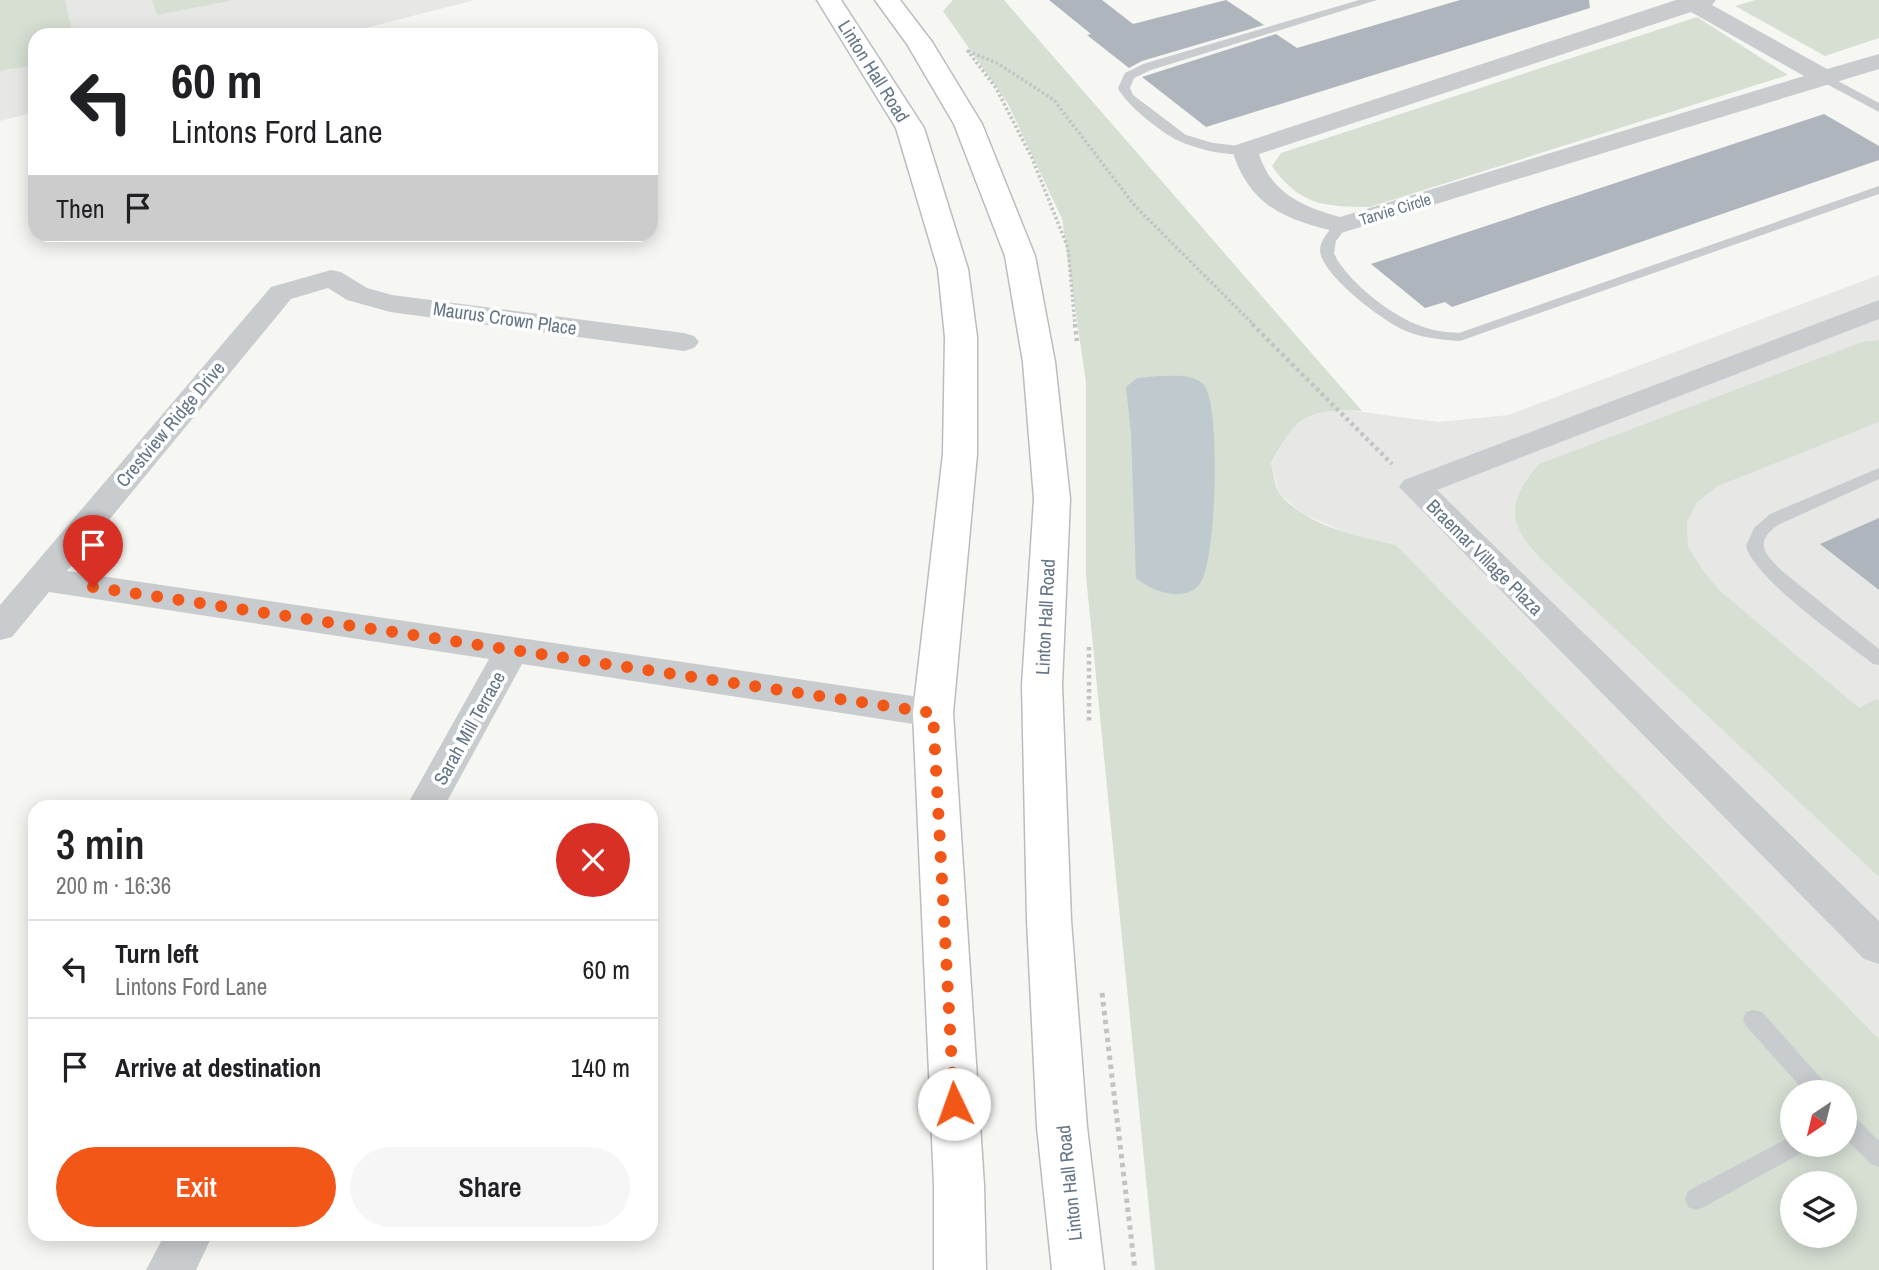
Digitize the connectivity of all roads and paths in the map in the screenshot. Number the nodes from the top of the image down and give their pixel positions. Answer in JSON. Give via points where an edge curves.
{"nodes":[{"id":1,"x":829,"y":0,"type":"edge"},
{"id":2,"x":887,"y":0,"type":"edge"},
{"id":3,"x":1371,"y":0,"type":"edge"},
{"id":4,"x":1695,"y":1,"type":"edge"},
{"id":5,"x":966,"y":50,"type":"dead end"},
{"id":6,"x":1879,"y":61,"type":"edge"},
{"id":7,"x":1825,"y":78,"type":"junction"},
{"id":8,"x":1879,"y":108,"type":"edge"},
{"id":9,"x":1245,"y":150,"type":"junction"},
{"id":10,"x":1879,"y":190,"type":"edge"},
{"id":11,"x":1341,"y":225,"type":"junction"},
{"id":12,"x":331,"y":278,"type":"joint"},
{"id":13,"x":1879,"y":309,"type":"edge"},
{"id":14,"x":684,"y":342,"type":"dead end"},
{"id":15,"x":1879,"y":473,"type":"edge"},
{"id":16,"x":1415,"y":487,"type":"junction"},
{"id":17,"x":41,"y":579,"type":"junction"},
{"id":18,"x":0,"y":628,"type":"edge"},
{"id":19,"x":512,"y":649,"type":"junction"},
{"id":20,"x":1879,"y":659,"type":"edge"},
{"id":21,"x":933,"y":713,"type":"junction"},
{"id":22,"x":429,"y":800,"type":"edge"},
{"id":23,"x":1879,"y":947,"type":"edge"},
{"id":24,"x":1754,"y":1019,"type":"dead end"},
{"id":25,"x":1808,"y":1080,"type":"edge"},
{"id":26,"x":1857,"y":1134,"type":"edge"},
{"id":27,"x":1780,"y":1153,"type":"edge"},
{"id":28,"x":1879,"y":1157,"type":"edge"},
{"id":29,"x":1696,"y":1199,"type":"dead end"},
{"id":30,"x":186,"y":1241,"type":"edge"},
{"id":31,"x":170,"y":1270,"type":"edge"},
{"id":32,"x":960,"y":1270,"type":"edge"},
{"id":33,"x":1078,"y":1270,"type":"edge"}],
"edges":[{"from":1,"to":21,"type":"main road","name":"Linton Hall Road","via":[[909,128],[953,269],[961,338],[960,454]]},
{"from":2,"to":33,"type":"main road","name":"Linton Hall Road","via":[[919,41],[968,124],[1020,256],[1039,362],[1052,499],[1042,685],[1049,920],[1062,1127]]},
{"from":3,"to":9,"type":"lane","via":[[1147,66],[1129,76],[1124,88],[1128,97],[1182,138]]},
{"from":4,"to":7,"type":"street"},
{"from":4,"to":9,"type":"street"},
{"from":5,"to":16,"type":"path","via":[[996,63],[1054,100],[1135,206]]},
{"from":6,"to":7,"type":"street","name":"Tarvie Circle"},
{"from":7,"to":8,"type":"lane"},
{"from":7,"to":11,"type":"street","name":"Tarvie Circle"},
{"from":9,"to":11,"type":"street","name":"Tarvie Circle","via":[[1260,187],[1280,203]]},
{"from":10,"to":11,"type":"lane","via":[[1460,337],[1408,327],[1334,269],[1327,253],[1330,239]]},
{"from":12,"to":14,"type":"street","name":"Maurus Crown Place","via":[[357,294],[390,303]]},
{"from":12,"to":17,"type":"street","name":"Crestview Ridge Drive","via":[[281,293]]},
{"from":13,"to":16,"type":"street","name":"Braemar Village Plaza"},
{"from":15,"to":20,"type":"lane","via":[[1764,525],[1755,551],[1769,570]]},
{"from":16,"to":23,"type":"street","name":"Braemar Village Plaza"},
{"from":17,"to":18,"type":"street","name":"Crestview Ridge Drive"},
{"from":17,"to":19,"type":"street"},
{"from":19,"to":21,"type":"street"},
{"from":19,"to":22,"type":"street","name":"Sarah Mill Terrace"},
{"from":21,"to":32,"type":"main road","name":"Linton Hall Road"},
{"from":24,"to":25,"type":"lane"},
{"from":26,"to":28,"type":"lane"},
{"from":27,"to":29,"type":"lane"},
{"from":30,"to":31,"type":"street"}]}
